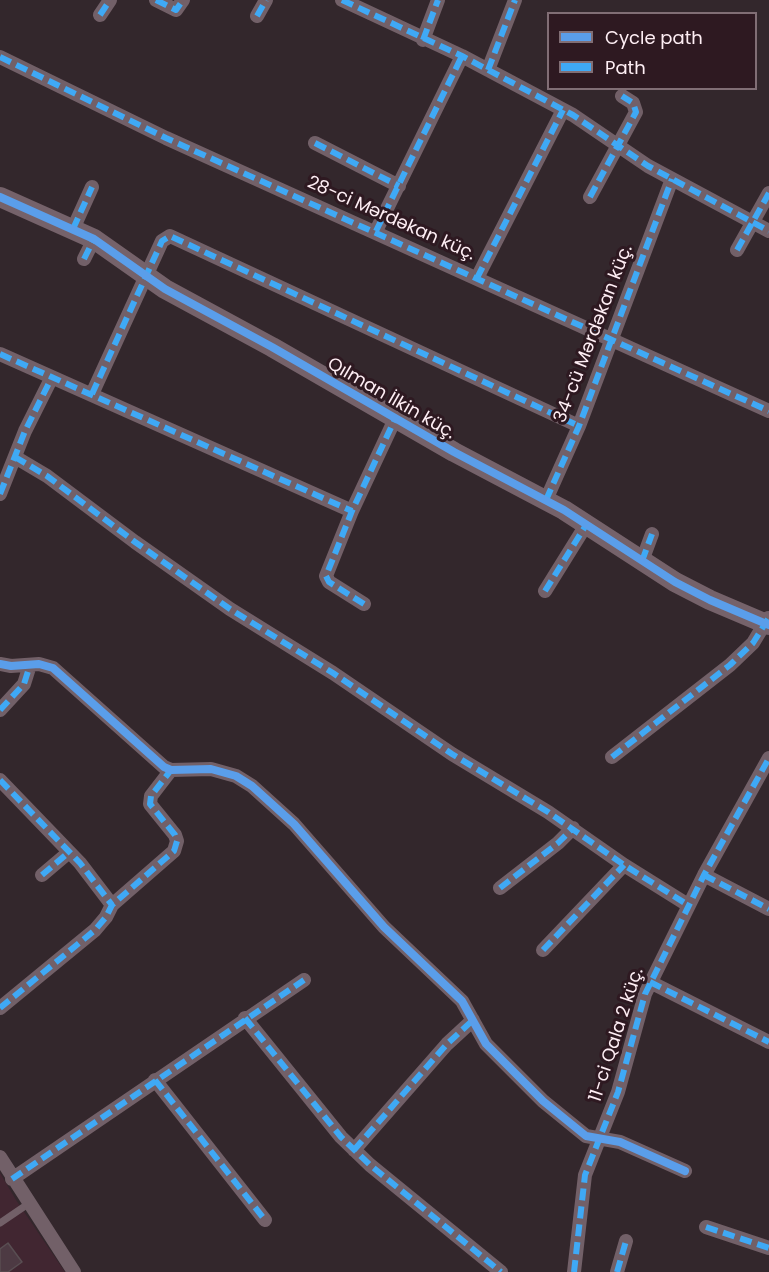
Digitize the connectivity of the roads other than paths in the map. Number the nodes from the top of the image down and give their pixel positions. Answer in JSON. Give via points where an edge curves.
{"nodes":[{"id":1,"x":110,"y":0,"type":"edge"},
{"id":2,"x":156,"y":0,"type":"edge"},
{"id":3,"x":183,"y":0,"type":"edge"},
{"id":4,"x":266,"y":0,"type":"edge"},
{"id":5,"x":342,"y":0,"type":"edge"},
{"id":6,"x":438,"y":0,"type":"edge"},
{"id":7,"x":515,"y":0,"type":"edge"},
{"id":8,"x":100,"y":15,"type":"dead end"},
{"id":9,"x":257,"y":16,"type":"dead end"},
{"id":10,"x":423,"y":40,"type":"junction"},
{"id":11,"x":462,"y":56,"type":"junction"},
{"id":12,"x":0,"y":57,"type":"edge"},
{"id":13,"x":488,"y":70,"type":"junction"},
{"id":14,"x":622,"y":96,"type":"dead end"},
{"id":15,"x":563,"y":110,"type":"junction"},
{"id":16,"x":315,"y":144,"type":"dead end"},
{"id":17,"x":616,"y":146,"type":"junction"},
{"id":18,"x":672,"y":179,"type":"junction"},
{"id":19,"x":399,"y":186,"type":"junction"},
{"id":20,"x":92,"y":187,"type":"dead end"},
{"id":21,"x":769,"y":194,"type":"edge"},
{"id":22,"x":0,"y":197,"type":"edge"},
{"id":23,"x":590,"y":197,"type":"dead end"},
{"id":24,"x":753,"y":220,"type":"junction"},
{"id":25,"x":73,"y":228,"type":"junction"},
{"id":26,"x":376,"y":231,"type":"junction"},
{"id":27,"x":769,"y":231,"type":"edge"},
{"id":28,"x":94,"y":239,"type":"junction"},
{"id":29,"x":737,"y":250,"type":"dead end"},
{"id":30,"x":84,"y":259,"type":"dead end"},
{"id":31,"x":145,"y":276,"type":"junction"},
{"id":32,"x":477,"y":278,"type":"junction"},
{"id":33,"x":610,"y":339,"type":"junction"},
{"id":34,"x":0,"y":354,"type":"edge"},
{"id":35,"x":52,"y":377,"type":"junction"},
{"id":36,"x":93,"y":394,"type":"junction"},
{"id":37,"x":769,"y":411,"type":"edge"},
{"id":38,"x":395,"y":419,"type":"junction"},
{"id":39,"x":579,"y":426,"type":"junction"},
{"id":40,"x":15,"y":457,"type":"junction"},
{"id":41,"x":0,"y":494,"type":"edge"},
{"id":42,"x":546,"y":500,"type":"junction"},
{"id":43,"x":352,"y":510,"type":"junction"},
{"id":44,"x":586,"y":525,"type":"junction"},
{"id":45,"x":652,"y":534,"type":"dead end"},
{"id":46,"x":642,"y":561,"type":"junction"},
{"id":47,"x":545,"y":591,"type":"dead end"},
{"id":48,"x":363,"y":604,"type":"dead end"},
{"id":49,"x":768,"y":621,"type":"edge"},
{"id":50,"x":0,"y":664,"type":"edge"},
{"id":51,"x":30,"y":665,"type":"junction"},
{"id":52,"x":0,"y":710,"type":"edge"},
{"id":53,"x":612,"y":757,"type":"dead end"},
{"id":54,"x":769,"y":758,"type":"edge"},
{"id":55,"x":171,"y":770,"type":"junction"},
{"id":56,"x":0,"y":780,"type":"edge"},
{"id":57,"x":573,"y":828,"type":"junction"},
{"id":58,"x":68,"y":853,"type":"junction"},
{"id":59,"x":624,"y":865,"type":"junction"},
{"id":60,"x":42,"y":875,"type":"dead end"},
{"id":61,"x":704,"y":875,"type":"junction"},
{"id":62,"x":500,"y":888,"type":"dead end"},
{"id":63,"x":112,"y":905,"type":"junction"},
{"id":64,"x":688,"y":905,"type":"junction"},
{"id":65,"x":769,"y":909,"type":"edge"},
{"id":66,"x":543,"y":950,"type":"dead end"},
{"id":67,"x":304,"y":980,"type":"dead end"},
{"id":68,"x":650,"y":982,"type":"junction"},
{"id":69,"x":0,"y":1008,"type":"edge"},
{"id":70,"x":245,"y":1018,"type":"junction"},
{"id":71,"x":473,"y":1020,"type":"junction"},
{"id":72,"x":769,"y":1042,"type":"edge"},
{"id":73,"x":154,"y":1080,"type":"junction"},
{"id":74,"x":600,"y":1138,"type":"junction"},
{"id":75,"x":354,"y":1150,"type":"junction"},
{"id":76,"x":0,"y":1157,"type":"edge"},
{"id":77,"x":685,"y":1171,"type":"dead end"},
{"id":78,"x":12,"y":1179,"type":"junction"},
{"id":79,"x":28,"y":1204,"type":"junction"},
{"id":80,"x":265,"y":1220,"type":"dead end"},
{"id":81,"x":0,"y":1223,"type":"edge"},
{"id":82,"x":706,"y":1227,"type":"dead end"},
{"id":83,"x":626,"y":1241,"type":"dead end"},
{"id":84,"x":769,"y":1248,"type":"edge"},
{"id":85,"x":74,"y":1272,"type":"edge"},
{"id":86,"x":501,"y":1272,"type":"edge"},
{"id":87,"x":574,"y":1272,"type":"edge"},
{"id":88,"x":617,"y":1272,"type":"edge"}],
"edges":[{"from":1,"to":8,"type":"street"},
{"from":2,"to":3,"type":"street","via":[[176,9]]},
{"from":4,"to":9,"type":"street"},
{"from":5,"to":10,"type":"street"},
{"from":6,"to":10,"type":"street"},
{"from":7,"to":13,"type":"street"},
{"from":10,"to":11,"type":"street"},
{"from":11,"to":13,"type":"street"},
{"from":11,"to":19,"type":"street"},
{"from":12,"to":26,"type":"street","name":"28-ci Mərdəkan küç.","via":[[166,138]]},
{"from":13,"to":15,"type":"street"},
{"from":14,"to":17,"type":"street","via":[[633,103],[636,112]]},
{"from":15,"to":17,"type":"street"},
{"from":15,"to":32,"type":"street"},
{"from":16,"to":19,"type":"street"},
{"from":17,"to":18,"type":"street"},
{"from":17,"to":23,"type":"street"},
{"from":18,"to":24,"type":"street"},
{"from":18,"to":33,"type":"street","name":"34-cü Mərdəkan küç."},
{"from":19,"to":26,"type":"street"},
{"from":20,"to":25,"type":"street"},
{"from":21,"to":24,"type":"street"},
{"from":22,"to":25,"type":"street","name":"Qılman İlkin küç."},
{"from":24,"to":27,"type":"street"},
{"from":24,"to":29,"type":"street"},
{"from":25,"to":28,"type":"street","name":"Qılman İlkin küç."},
{"from":26,"to":32,"type":"street","name":"28-ci Mərdəkan küç."},
{"from":28,"to":30,"type":"street"},
{"from":28,"to":31,"type":"street","name":"Qılman İlkin küç."},
{"from":31,"to":36,"type":"street"},
{"from":31,"to":38,"type":"street","name":"Qılman İlkin küç."},
{"from":31,"to":39,"type":"street","via":[[162,241],[174,237]]},
{"from":32,"to":33,"type":"street","name":"28-ci Mərdəkan küç."},
{"from":33,"to":37,"type":"street","name":"28-ci Mərdəkan küç."},
{"from":33,"to":39,"type":"street","name":"34-cü Mərdəkan küç."},
{"from":34,"to":35,"type":"street"},
{"from":35,"to":36,"type":"street"},
{"from":35,"to":40,"type":"street"},
{"from":36,"to":43,"type":"street"},
{"from":38,"to":42,"type":"street","name":"Qılman İlkin küç."},
{"from":38,"to":43,"type":"street"},
{"from":39,"to":42,"type":"street","name":"34-cü Mərdəkan küç."},
{"from":40,"to":41,"type":"street"},
{"from":40,"to":57,"type":"street","via":[[230,609]]},
{"from":42,"to":44,"type":"street","name":"Qılman İlkin küç."},
{"from":43,"to":48,"type":"street","via":[[326,576]]},
{"from":44,"to":46,"type":"street","name":"Qılman İlkin küç."},
{"from":44,"to":47,"type":"street"},
{"from":45,"to":46,"type":"street"},
{"from":46,"to":49,"type":"street","name":"Qılman İlkin küç.","via":[[695,593]]},
{"from":49,"to":53,"type":"street","via":[[753,643],[730,665]]},
{"from":50,"to":51,"type":"street"},
{"from":51,"to":52,"type":"street","via":[[24,684]]},
{"from":51,"to":55,"type":"street","via":[[53,668],[153,760]]},
{"from":54,"to":61,"type":"street","name":"11-ci Qala 2 küç."},
{"from":55,"to":63,"type":"street","via":[[151,796],[150,804],[174,835],[174,851]]},
{"from":55,"to":71,"type":"street","via":[[211,769],[236,776],[252,786],[294,824],[384,927],[462,1001]]},
{"from":56,"to":58,"type":"street"},
{"from":57,"to":59,"type":"street"},
{"from":57,"to":62,"type":"street"},
{"from":58,"to":60,"type":"street"},
{"from":58,"to":63,"type":"street"},
{"from":59,"to":64,"type":"street"},
{"from":59,"to":66,"type":"street"},
{"from":61,"to":64,"type":"street","name":"11-ci Qala 2 küç."},
{"from":61,"to":65,"type":"street"},
{"from":63,"to":69,"type":"street","via":[[95,930]]},
{"from":64,"to":68,"type":"street","name":"11-ci Qala 2 küç."},
{"from":67,"to":70,"type":"street"},
{"from":68,"to":72,"type":"street"},
{"from":68,"to":74,"type":"street","name":"11-ci Qala 2 küç.","via":[[618,1092]]},
{"from":70,"to":73,"type":"street"},
{"from":70,"to":75,"type":"street"},
{"from":71,"to":74,"type":"street","via":[[486,1044],[512,1073],[580,1132]]},
{"from":71,"to":75,"type":"street"},
{"from":73,"to":78,"type":"street"},
{"from":73,"to":80,"type":"street"},
{"from":74,"to":77,"type":"street","via":[[620,1142]]},
{"from":74,"to":87,"type":"street","name":"11-ci Qala 2 küç.","via":[[584,1181]]},
{"from":75,"to":86,"type":"street"},
{"from":76,"to":78,"type":"street"},
{"from":78,"to":79,"type":"street"},
{"from":79,"to":81,"type":"lane"},
{"from":79,"to":85,"type":"street"},
{"from":82,"to":84,"type":"street"},
{"from":83,"to":88,"type":"street"}]}
